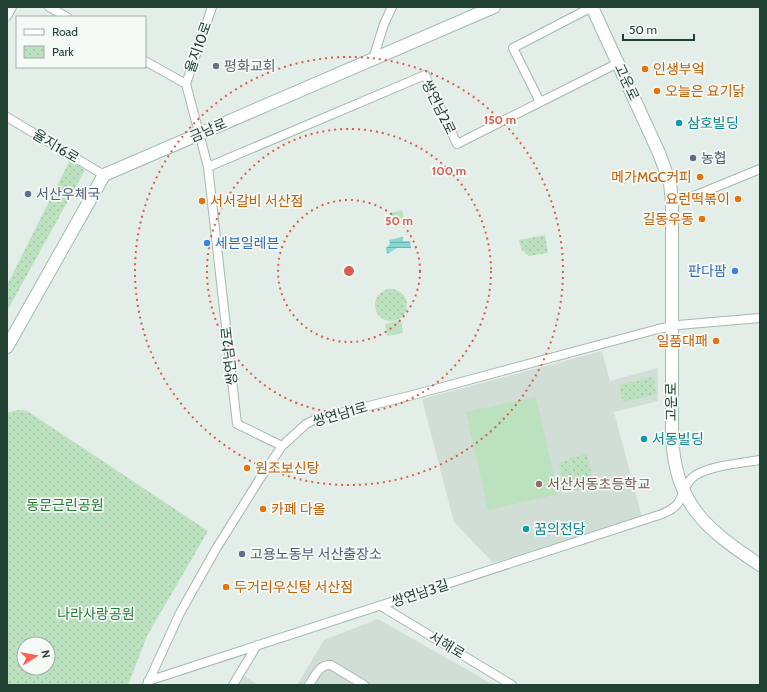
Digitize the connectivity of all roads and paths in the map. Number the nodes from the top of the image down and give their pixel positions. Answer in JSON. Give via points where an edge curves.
{"nodes":[{"id":1,"x":12,"y":7,"type":"edge"},
{"id":2,"x":49,"y":7,"type":"edge"},
{"id":3,"x":212,"y":7,"type":"edge"},
{"id":4,"x":392,"y":7,"type":"edge"},
{"id":5,"x":494,"y":7,"type":"edge"},
{"id":6,"x":592,"y":7,"type":"edge"},
{"id":7,"x":7,"y":16,"type":"edge"},
{"id":8,"x":65,"y":16,"type":"edge"},
{"id":9,"x":373,"y":59,"type":"junction"},
{"id":10,"x":146,"y":62,"type":"edge"},
{"id":11,"x":618,"y":63,"type":"junction"},
{"id":12,"x":186,"y":84,"type":"junction"},
{"id":13,"x":540,"y":102,"type":"junction"},
{"id":14,"x":7,"y":117,"type":"edge"},
{"id":15,"x":199,"y":134,"type":"junction"},
{"id":16,"x":208,"y":167,"type":"junction"},
{"id":17,"x":760,"y":169,"type":"edge"},
{"id":18,"x":104,"y":175,"type":"junction"},
{"id":19,"x":672,"y":202,"type":"junction"},
{"id":20,"x":760,"y":318,"type":"edge"},
{"id":21,"x":671,"y":326,"type":"junction"},
{"id":22,"x":7,"y":347,"type":"edge"},
{"id":23,"x":282,"y":446,"type":"junction"},
{"id":24,"x":760,"y":460,"type":"edge"},
{"id":25,"x":684,"y":493,"type":"junction"},
{"id":26,"x":760,"y":565,"type":"edge"},
{"id":27,"x":381,"y":606,"type":"junction"},
{"id":28,"x":257,"y":645,"type":"junction"},
{"id":29,"x":501,"y":682,"type":"edge"},
{"id":30,"x":147,"y":683,"type":"edge"},
{"id":31,"x":233,"y":685,"type":"edge"},
{"id":32,"x":309,"y":685,"type":"edge"},
{"id":33,"x":364,"y":685,"type":"edge"},
{"id":34,"x":512,"y":685,"type":"edge"}],
"edges":[{"from":1,"to":7,"type":"street"},
{"from":2,"to":8,"type":"street"},
{"from":3,"to":12,"type":"street","name":"율지10로"},
{"from":4,"to":9,"type":"street"},
{"from":5,"to":9,"type":"street","name":"금남로"},
{"from":6,"to":11,"type":"street","name":"고운로"},
{"from":6,"to":13,"type":"street","name":"고운로","via":[[513,48]]},
{"from":9,"to":15,"type":"street","name":"금남로"},
{"from":10,"to":12,"type":"street"},
{"from":11,"to":13,"type":"street","name":"쌍연남2로"},
{"from":11,"to":19,"type":"street","name":"고운로","via":[[665,168]]},
{"from":12,"to":15,"type":"street","name":"율지10로"},
{"from":13,"to":16,"type":"street","name":"쌍연남2로","via":[[456,144],[425,75]]},
{"from":14,"to":18,"type":"street","name":"율지16로"},
{"from":15,"to":16,"type":"street","name":"쌍연남2로"},
{"from":15,"to":18,"type":"street","name":"금남로"},
{"from":16,"to":23,"type":"street","name":"쌍연남2로","via":[[237,424]]},
{"from":17,"to":19,"type":"street"},
{"from":18,"to":22,"type":"street"},
{"from":19,"to":21,"type":"street","name":"고운로"},
{"from":20,"to":21,"type":"street","name":"쌍연남1로"},
{"from":21,"to":23,"type":"street","name":"쌍연남1로","via":[[316,419],[306,424]]},
{"from":21,"to":25,"type":"street","name":"고운로","via":[[672,448],[676,472]]},
{"from":23,"to":30,"type":"street","name":"쌍연남1로","via":[[213,554],[180,613]]},
{"from":24,"to":25,"type":"street","name":"쌍연남3길","via":[[700,472],[690,481]]},
{"from":25,"to":26,"type":"street","name":"고운로","via":[[705,523]]},
{"from":25,"to":27,"type":"street","name":"쌍연남3길","via":[[678,505],[669,511]]},
{"from":27,"to":28,"type":"street","name":"쌍연남3길"},
{"from":27,"to":29,"type":"street","name":"서해로"},
{"from":28,"to":30,"type":"street","name":"쌍연남3길"},
{"from":28,"to":31,"type":"street"},
{"from":29,"to":34,"type":"street","name":"서해로"},
{"from":32,"to":33,"type":"street","via":[[320,668],[331,665]]}]}
